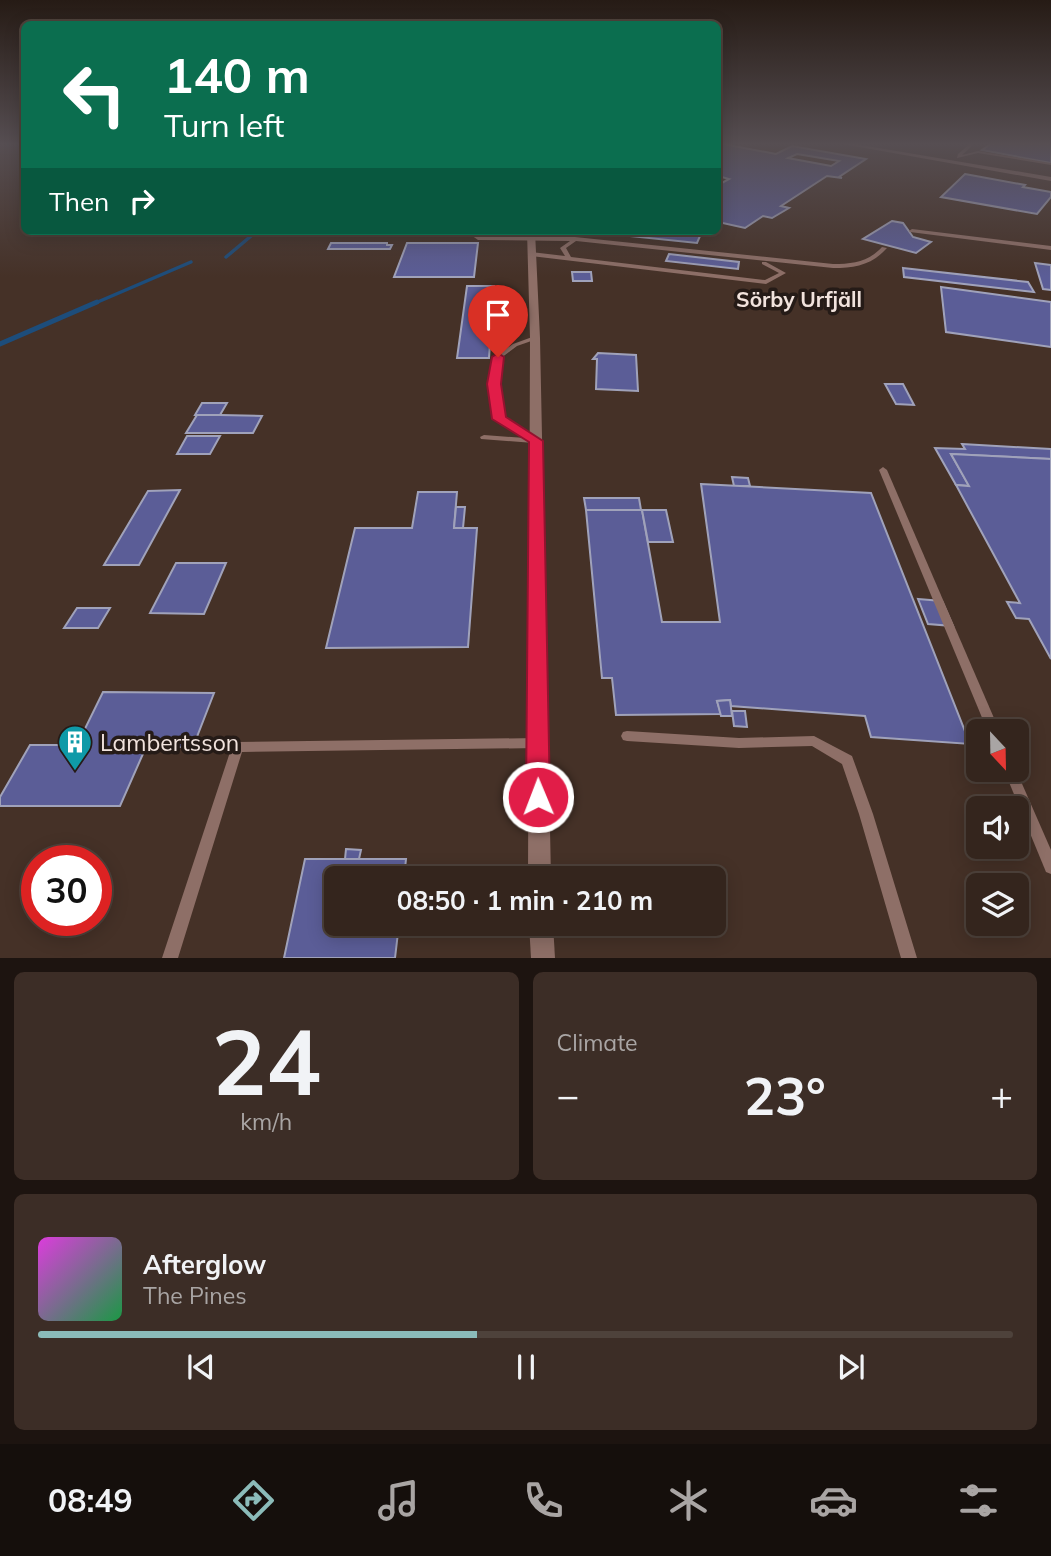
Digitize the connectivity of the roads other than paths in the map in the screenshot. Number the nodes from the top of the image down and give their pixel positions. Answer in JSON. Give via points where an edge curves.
{"nodes":[{"id":1,"x":912,"y":231,"type":"dead end"},
{"id":2,"x":348,"y":235,"type":"edge"},
{"id":3,"x":474,"y":235,"type":"edge"},
{"id":4,"x":478,"y":238,"type":"junction"},
{"id":5,"x":575,"y":239,"type":"junction"},
{"id":6,"x":530,"y":241,"type":"edge"},
{"id":7,"x":1051,"y":247,"type":"edge"},
{"id":8,"x":884,"y":248,"type":"dead end"},
{"id":9,"x":732,"y":256,"type":"junction"},
{"id":10,"x":569,"y":259,"type":"junction"},
{"id":11,"x":535,"y":338,"type":"junction"},
{"id":12,"x":484,"y":437,"type":"dead end"},
{"id":13,"x":536,"y":441,"type":"junction"},
{"id":14,"x":883,"y":470,"type":"dead end"},
{"id":15,"x":988,"y":719,"type":"edge"},
{"id":16,"x":627,"y":736,"type":"dead end"},
{"id":17,"x":537,"y":743,"type":"junction"},
{"id":18,"x":1015,"y":782,"type":"edge"},
{"id":19,"x":540,"y":866,"type":"edge"},
{"id":20,"x":1051,"y":867,"type":"edge"},
{"id":21,"x":542,"y":936,"type":"edge"},
{"id":22,"x":170,"y":957,"type":"edge"},
{"id":23,"x":543,"y":957,"type":"edge"},
{"id":24,"x":909,"y":957,"type":"edge"}],
"edges":[{"from":1,"to":7,"type":"lane"},
{"from":2,"to":4,"type":"lane"},
{"from":3,"to":4,"type":"lane"},
{"from":4,"to":6,"type":"lane"},
{"from":5,"to":6,"type":"lane"},
{"from":5,"to":9,"type":"lane"},
{"from":5,"to":10,"type":"lane","via":[[563,248]]},
{"from":6,"to":10,"type":"lane"},
{"from":6,"to":11,"type":"street"},
{"from":8,"to":9,"type":"lane","via":[[859,266]]},
{"from":9,"to":10,"type":"lane","via":[[771,264],[783,273],[766,282]]},
{"from":11,"to":13,"type":"street"},
{"from":11,"to":13,"type":"lane","via":[[498,357],[494,384],[499,419]]},
{"from":12,"to":13,"type":"lane"},
{"from":13,"to":17,"type":"street"},
{"from":14,"to":15,"type":"lane"},
{"from":16,"to":24,"type":"lane","via":[[739,743],[814,741],[847,760]]},
{"from":17,"to":19,"type":"street"},
{"from":17,"to":22,"type":"lane","via":[[237,747]]},
{"from":18,"to":20,"type":"lane"},
{"from":21,"to":23,"type":"street"}]}
